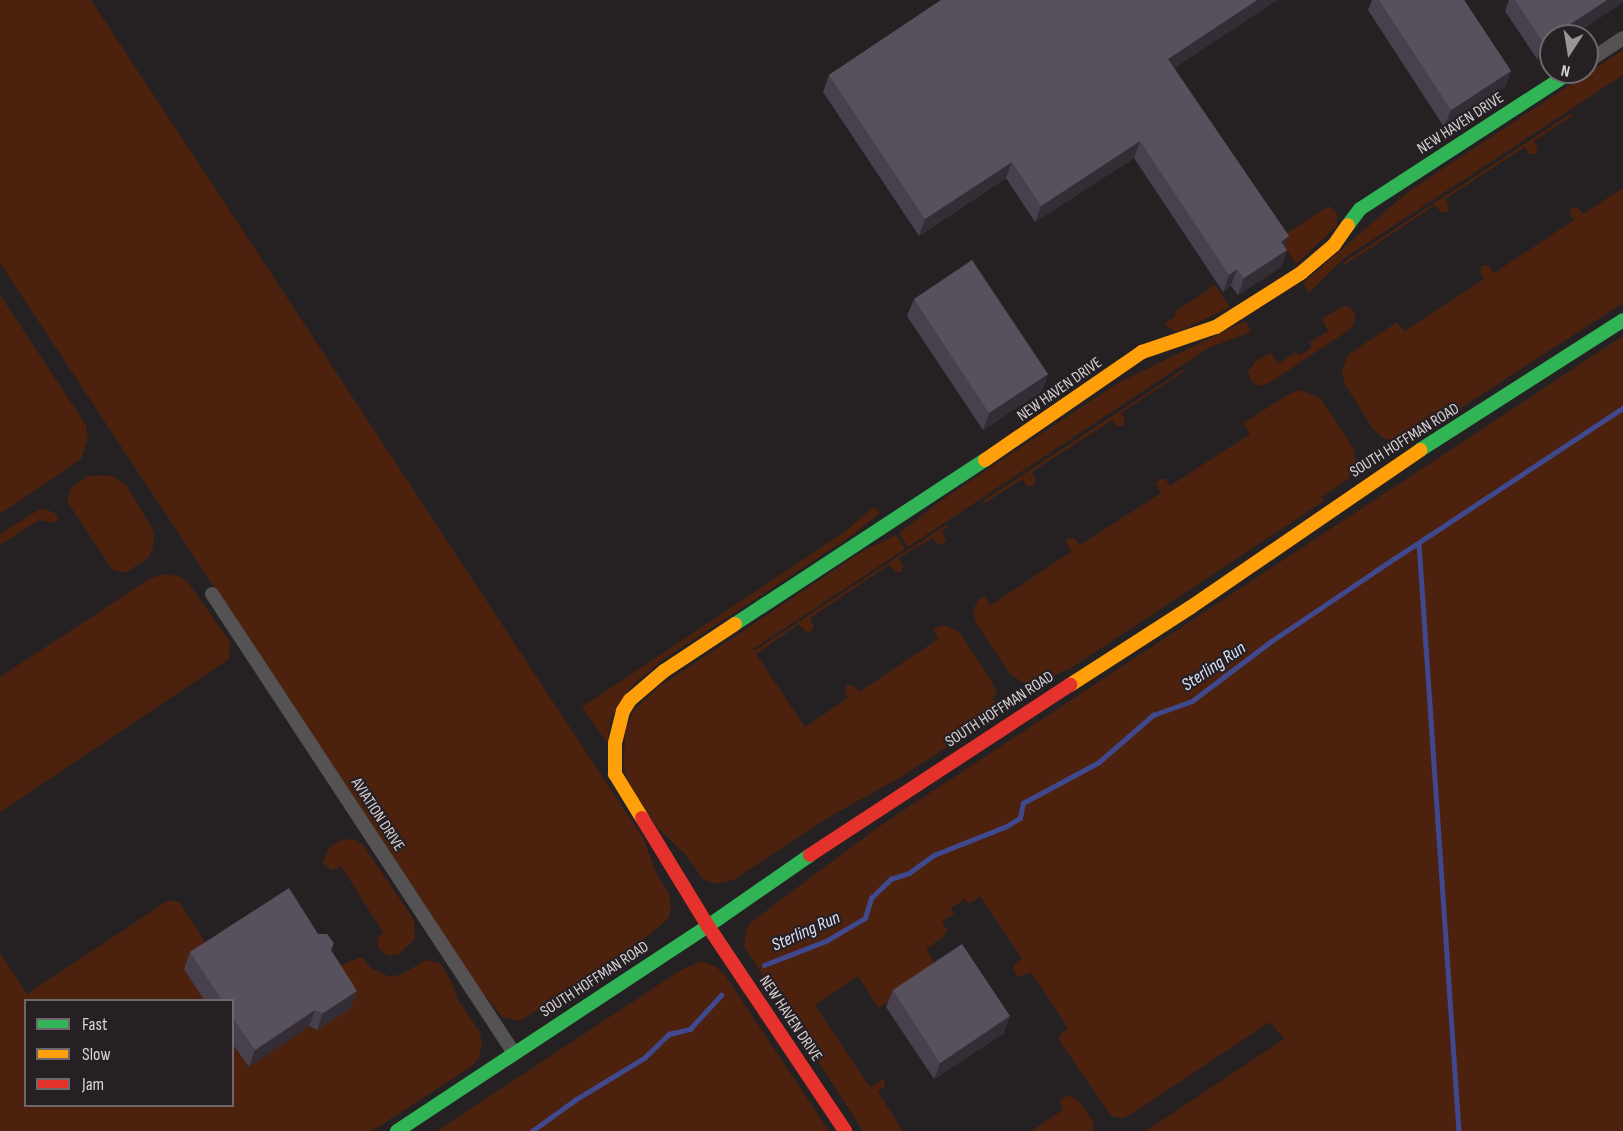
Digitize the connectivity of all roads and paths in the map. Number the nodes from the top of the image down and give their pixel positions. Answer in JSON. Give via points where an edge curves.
{"nodes":[{"id":1,"x":1623,"y":38,"type":"edge"},
{"id":2,"x":1599,"y":54,"type":"edge"},
{"id":3,"x":1553,"y":84,"type":"edge"},
{"id":4,"x":1623,"y":320,"type":"edge"},
{"id":5,"x":212,"y":594,"type":"dead end"},
{"id":6,"x":708,"y":926,"type":"junction"},
{"id":7,"x":514,"y":1053,"type":"junction"},
{"id":8,"x":397,"y":1131,"type":"edge"},
{"id":9,"x":845,"y":1131,"type":"edge"}],
"edges":[{"from":1,"to":2,"type":"street"},
{"from":3,"to":6,"type":"street","name":"NEW HAVEN DRIVE","via":[[1360,209],[1334,245],[1301,273],[1216,327],[1142,352],[1057,413],[651,681],[623,711],[615,743],[615,774]]},
{"from":4,"to":6,"type":"street","name":"SOUTH HOFFMAN ROAD","via":[[1377,477],[1191,607],[858,821]]},
{"from":5,"to":7,"type":"street","name":"AVIATION DRIVE"},
{"from":6,"to":7,"type":"street","name":"SOUTH HOFFMAN ROAD"},
{"from":6,"to":9,"type":"street","name":"NEW HAVEN DRIVE"},
{"from":7,"to":8,"type":"street","name":"SOUTH HOFFMAN ROAD"}]}
